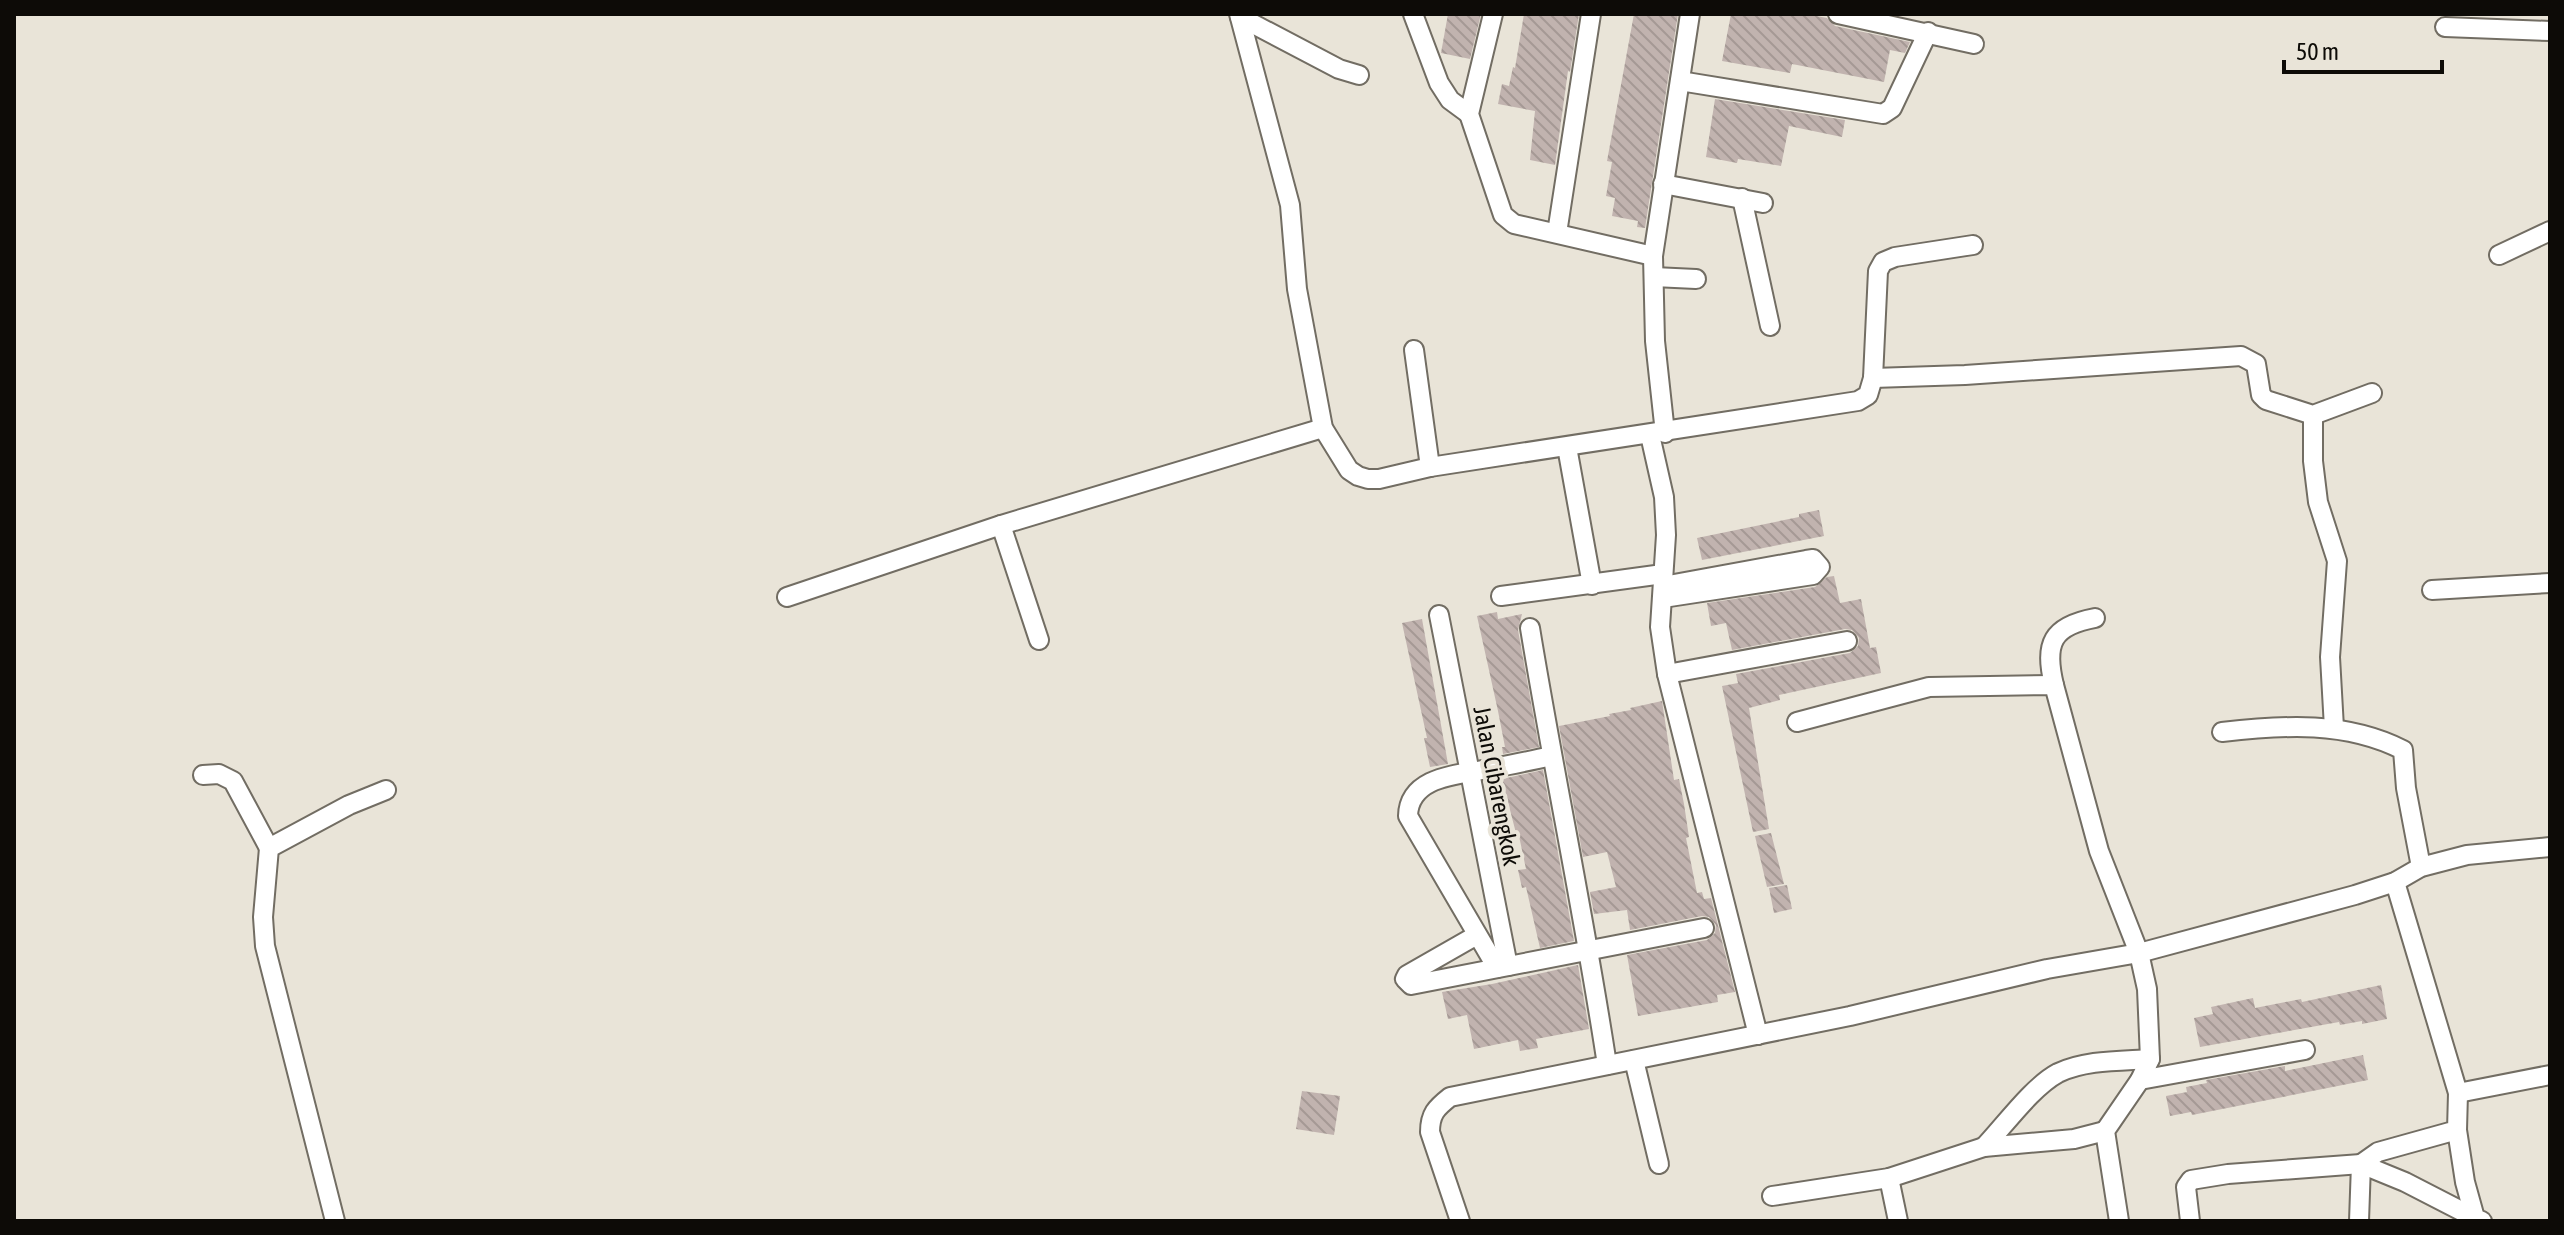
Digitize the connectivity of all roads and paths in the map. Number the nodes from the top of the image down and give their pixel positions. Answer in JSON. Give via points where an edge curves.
{"nodes":[{"id":1,"x":1413,"y":14,"type":"edge"},
{"id":2,"x":1493,"y":14,"type":"edge"},
{"id":3,"x":1591,"y":14,"type":"edge"},
{"id":4,"x":1690,"y":14,"type":"edge"},
{"id":5,"x":1838,"y":14,"type":"edge"},
{"id":6,"x":1240,"y":15,"type":"edge"},
{"id":7,"x":2445,"y":27,"type":"dead end"},
{"id":8,"x":2550,"y":31,"type":"edge"},
{"id":9,"x":1928,"y":32,"type":"junction"},
{"id":10,"x":1974,"y":44,"type":"dead end"},
{"id":11,"x":1359,"y":75,"type":"dead end"},
{"id":12,"x":1680,"y":81,"type":"junction"},
{"id":13,"x":1469,"y":114,"type":"junction"},
{"id":14,"x":1663,"y":184,"type":"junction"},
{"id":15,"x":1742,"y":198,"type":"junction"},
{"id":16,"x":1763,"y":203,"type":"dead end"},
{"id":17,"x":2550,"y":231,"type":"edge"},
{"id":18,"x":1557,"y":233,"type":"junction"},
{"id":19,"x":1973,"y":245,"type":"dead end"},
{"id":20,"x":2499,"y":255,"type":"dead end"},
{"id":21,"x":1653,"y":256,"type":"junction"},
{"id":22,"x":1654,"y":277,"type":"junction"},
{"id":23,"x":1696,"y":279,"type":"dead end"},
{"id":24,"x":1770,"y":326,"type":"dead end"},
{"id":25,"x":1414,"y":350,"type":"dead end"},
{"id":26,"x":1873,"y":378,"type":"junction"},
{"id":27,"x":2372,"y":393,"type":"dead end"},
{"id":28,"x":2313,"y":415,"type":"junction"},
{"id":29,"x":1323,"y":428,"type":"junction"},
{"id":30,"x":1658,"y":434,"type":"junction"},
{"id":31,"x":1567,"y":447,"type":"junction"},
{"id":32,"x":1430,"y":467,"type":"junction"},
{"id":33,"x":1001,"y":525,"type":"junction"},
{"id":34,"x":2550,"y":583,"type":"edge"},
{"id":35,"x":1592,"y":585,"type":"junction"},
{"id":36,"x":1663,"y":586,"type":"junction"},
{"id":37,"x":2432,"y":590,"type":"dead end"},
{"id":38,"x":1501,"y":596,"type":"dead end"},
{"id":39,"x":787,"y":597,"type":"dead end"},
{"id":40,"x":1439,"y":615,"type":"dead end"},
{"id":41,"x":2095,"y":618,"type":"dead end"},
{"id":42,"x":1530,"y":628,"type":"dead end"},
{"id":43,"x":1039,"y":640,"type":"dead end"},
{"id":44,"x":1847,"y":641,"type":"dead end"},
{"id":45,"x":1667,"y":674,"type":"junction"},
{"id":46,"x":2054,"y":685,"type":"junction"},
{"id":47,"x":1797,"y":722,"type":"dead end"},
{"id":48,"x":2334,"y":728,"type":"junction"},
{"id":49,"x":2222,"y":732,"type":"dead end"},
{"id":50,"x":1551,"y":756,"type":"junction"},
{"id":51,"x":1469,"y":772,"type":"junction"},
{"id":52,"x":203,"y":775,"type":"dead end"},
{"id":53,"x":386,"y":790,"type":"dead end"},
{"id":54,"x":2550,"y":847,"type":"edge"},
{"id":55,"x":269,"y":848,"type":"junction"},
{"id":56,"x":2421,"y":867,"type":"junction"},
{"id":57,"x":2395,"y":882,"type":"junction"},
{"id":58,"x":1704,"y":928,"type":"dead end"},
{"id":59,"x":1477,"y":935,"type":"junction"},
{"id":60,"x":1590,"y":951,"type":"junction"},
{"id":61,"x":2139,"y":953,"type":"junction"},
{"id":62,"x":1502,"y":967,"type":"junction"},
{"id":63,"x":1758,"y":1035,"type":"junction"},
{"id":64,"x":2305,"y":1050,"type":"dead end"},
{"id":65,"x":2150,"y":1059,"type":"junction"},
{"id":66,"x":1634,"y":1060,"type":"junction"},
{"id":67,"x":1607,"y":1065,"type":"junction"},
{"id":68,"x":2550,"y":1075,"type":"edge"},
{"id":69,"x":2140,"y":1080,"type":"junction"},
{"id":70,"x":2458,"y":1093,"type":"junction"},
{"id":71,"x":2457,"y":1130,"type":"junction"},
{"id":72,"x":2105,"y":1131,"type":"junction"},
{"id":73,"x":1984,"y":1147,"type":"junction"},
{"id":74,"x":1659,"y":1164,"type":"dead end"},
{"id":75,"x":2361,"y":1164,"type":"junction"},
{"id":76,"x":1889,"y":1178,"type":"junction"},
{"id":77,"x":1772,"y":1196,"type":"dead end"},
{"id":78,"x":2479,"y":1220,"type":"edge"},
{"id":79,"x":335,"y":1221,"type":"edge"},
{"id":80,"x":1460,"y":1221,"type":"edge"},
{"id":81,"x":1898,"y":1221,"type":"edge"},
{"id":82,"x":2119,"y":1221,"type":"edge"},
{"id":83,"x":2190,"y":1221,"type":"edge"},
{"id":84,"x":2359,"y":1221,"type":"edge"}],
"edges":[{"from":1,"to":13,"type":"street","via":[[1439,83]]},
{"from":2,"to":13,"type":"street"},
{"from":3,"to":18,"type":"street"},
{"from":4,"to":12,"type":"street"},
{"from":5,"to":9,"type":"street"},
{"from":6,"to":11,"type":"street"},
{"from":6,"to":29,"type":"street","via":[[1290,205],[1297,289]]},
{"from":7,"to":8,"type":"street"},
{"from":9,"to":10,"type":"street"},
{"from":9,"to":12,"type":"street","via":[[1892,108],[1883,114]]},
{"from":12,"to":14,"type":"street"},
{"from":13,"to":18,"type":"street","via":[[1503,215],[1508,221]]},
{"from":14,"to":15,"type":"street"},
{"from":14,"to":21,"type":"street"},
{"from":15,"to":16,"type":"street"},
{"from":15,"to":24,"type":"street"},
{"from":17,"to":20,"type":"street"},
{"from":18,"to":21,"type":"street"},
{"from":19,"to":26,"type":"street","via":[[1883,262],[1878,271]]},
{"from":21,"to":22,"type":"street"},
{"from":22,"to":23,"type":"street"},
{"from":22,"to":30,"type":"street"},
{"from":25,"to":32,"type":"street"},
{"from":26,"to":28,"type":"street","via":[[2241,356],[2256,364],[2266,400]]},
{"from":26,"to":30,"type":"street","via":[[1868,395],[1858,401]]},
{"from":27,"to":28,"type":"street"},
{"from":28,"to":48,"type":"street","via":[[2318,502],[2337,561],[2330,657]]},
{"from":29,"to":32,"type":"street","via":[[1358,476],[1379,479]]},
{"from":29,"to":33,"type":"street"},
{"from":30,"to":31,"type":"street"},
{"from":30,"to":36,"type":"street","via":[[1666,535]]},
{"from":31,"to":32,"type":"street"},
{"from":31,"to":35,"type":"street"},
{"from":33,"to":39,"type":"street"},
{"from":33,"to":43,"type":"street"},
{"from":34,"to":37,"type":"street"},
{"from":35,"to":36,"type":"street"},
{"from":35,"to":38,"type":"street"},
{"from":36,"to":36,"type":"street","via":[[1813,559],[1820,567],[1813,575]]},
{"from":36,"to":45,"type":"street","via":[[1660,627]]},
{"from":40,"to":51,"type":"street","name":"Jalan Cibarengkok"},
{"from":41,"to":46,"type":"street","via":[[2059,631],[2048,661]]},
{"from":42,"to":50,"type":"street"},
{"from":44,"to":45,"type":"street"},
{"from":45,"to":63,"type":"street"},
{"from":46,"to":47,"type":"street","via":[[1929,687]]},
{"from":46,"to":61,"type":"street","via":[[2107,878]]},
{"from":48,"to":49,"type":"street","via":[[2274,726]]},
{"from":48,"to":56,"type":"street","via":[[2377,737],[2403,750]]},
{"from":50,"to":51,"type":"street"},
{"from":50,"to":60,"type":"street"},
{"from":51,"to":59,"type":"street","via":[[1425,786],[1413,796],[1408,816]]},
{"from":51,"to":62,"type":"street","name":"Jalan Cibarengkok"},
{"from":52,"to":55,"type":"street","via":[[219,774],[233,781]]},
{"from":53,"to":55,"type":"street"},
{"from":54,"to":56,"type":"street","via":[[2467,855]]},
{"from":55,"to":79,"type":"street","via":[[265,946]]},
{"from":56,"to":57,"type":"street"},
{"from":57,"to":61,"type":"street"},
{"from":57,"to":70,"type":"street"},
{"from":58,"to":60,"type":"street"},
{"from":59,"to":62,"type":"street"},
{"from":59,"to":62,"type":"street","via":[[1405,979],[1411,985]]},
{"from":60,"to":62,"type":"street"},
{"from":60,"to":67,"type":"street"},
{"from":61,"to":63,"type":"street"},
{"from":61,"to":65,"type":"street","via":[[2147,989]]},
{"from":63,"to":66,"type":"street"},
{"from":64,"to":69,"type":"street"},
{"from":65,"to":69,"type":"street"},
{"from":65,"to":73,"type":"street","via":[[2083,1065],[2059,1073]]},
{"from":66,"to":67,"type":"street"},
{"from":66,"to":74,"type":"street"},
{"from":67,"to":80,"type":"street","via":[[1450,1097],[1436,1108],[1430,1132]]},
{"from":68,"to":70,"type":"street"},
{"from":69,"to":72,"type":"street"},
{"from":70,"to":71,"type":"street"},
{"from":71,"to":75,"type":"street","via":[[2378,1152]]},
{"from":71,"to":78,"type":"street","via":[[2465,1182]]},
{"from":72,"to":73,"type":"street"},
{"from":72,"to":82,"type":"street"},
{"from":73,"to":76,"type":"street"},
{"from":75,"to":78,"type":"street"},
{"from":75,"to":83,"type":"street","via":[[2191,1180],[2186,1187]]},
{"from":75,"to":84,"type":"street"},
{"from":76,"to":77,"type":"street"},
{"from":76,"to":81,"type":"street"}]}
